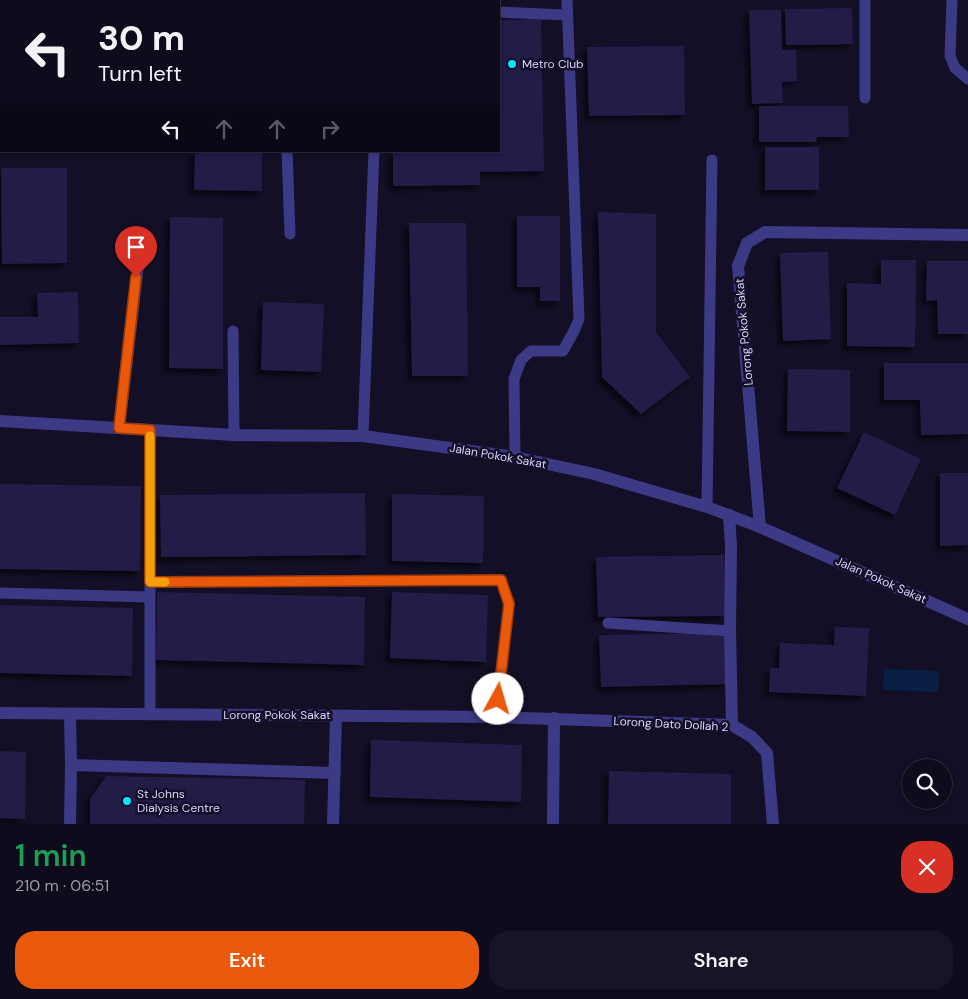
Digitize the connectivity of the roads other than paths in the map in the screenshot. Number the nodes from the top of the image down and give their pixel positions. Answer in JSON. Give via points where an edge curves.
{"nodes":[{"id":1,"x":567,"y":0,"type":"edge"},
{"id":2,"x":865,"y":0,"type":"edge"},
{"id":3,"x":952,"y":0,"type":"edge"},
{"id":4,"x":500,"y":12,"type":"edge"},
{"id":5,"x":567,"y":15,"type":"junction"},
{"id":6,"x":968,"y":79,"type":"edge"},
{"id":7,"x":865,"y":98,"type":"dead end"},
{"id":8,"x":287,"y":152,"type":"edge"},
{"id":9,"x":374,"y":152,"type":"edge"},
{"id":10,"x":712,"y":160,"type":"dead end"},
{"id":11,"x":290,"y":234,"type":"dead end"},
{"id":12,"x":968,"y":234,"type":"edge"},
{"id":13,"x":141,"y":239,"type":"dead end"},
{"id":14,"x":232,"y":331,"type":"dead end"},
{"id":15,"x":0,"y":421,"type":"edge"},
{"id":16,"x":119,"y":428,"type":"junction"},
{"id":17,"x":150,"y":430,"type":"junction"},
{"id":18,"x":234,"y":435,"type":"junction"},
{"id":19,"x":363,"y":436,"type":"junction"},
{"id":20,"x":515,"y":457,"type":"junction"},
{"id":21,"x":707,"y":507,"type":"junction"},
{"id":22,"x":729,"y":516,"type":"junction"},
{"id":23,"x":760,"y":527,"type":"junction"},
{"id":24,"x":150,"y":582,"type":"junction"},
{"id":25,"x":0,"y":594,"type":"edge"},
{"id":26,"x":150,"y":597,"type":"junction"},
{"id":27,"x":968,"y":619,"type":"edge"},
{"id":28,"x":608,"y":623,"type":"dead end"},
{"id":29,"x":730,"y":631,"type":"junction"},
{"id":30,"x":0,"y":713,"type":"edge"},
{"id":31,"x":70,"y":714,"type":"junction"},
{"id":32,"x":150,"y":714,"type":"junction"},
{"id":33,"x":336,"y":716,"type":"junction"},
{"id":34,"x":496,"y":717,"type":"junction"},
{"id":35,"x":554,"y":718,"type":"junction"},
{"id":36,"x":732,"y":726,"type":"junction"},
{"id":37,"x":71,"y":765,"type":"junction"},
{"id":38,"x":335,"y":773,"type":"junction"},
{"id":39,"x":70,"y":824,"type":"edge"},
{"id":40,"x":333,"y":824,"type":"edge"},
{"id":41,"x":554,"y":824,"type":"edge"},
{"id":42,"x":773,"y":824,"type":"edge"}],
"edges":[{"from":1,"to":5,"type":"lane"},
{"from":2,"to":7,"type":"lane"},
{"from":3,"to":6,"type":"lane","via":[[950,56],[955,68]]},
{"from":4,"to":5,"type":"lane"},
{"from":5,"to":20,"type":"lane","via":[[579,319],[563,350],[531,351],[521,360],[514,379]]},
{"from":8,"to":11,"type":"lane"},
{"from":9,"to":19,"type":"lane"},
{"from":10,"to":21,"type":"lane"},
{"from":12,"to":23,"type":"street","name":"Lorong Pokok Sakat","via":[[765,232],[747,243],[738,266]]},
{"from":13,"to":16,"type":"street"},
{"from":14,"to":18,"type":"lane"},
{"from":15,"to":16,"type":"street","name":"Jalan Pokok Sakat"},
{"from":16,"to":17,"type":"street","name":"Jalan Pokok Sakat"},
{"from":17,"to":18,"type":"street","name":"Jalan Pokok Sakat"},
{"from":17,"to":24,"type":"lane"},
{"from":18,"to":19,"type":"street","name":"Jalan Pokok Sakat"},
{"from":19,"to":20,"type":"street","name":"Jalan Pokok Sakat"},
{"from":20,"to":21,"type":"street","name":"Jalan Pokok Sakat","via":[[594,474]]},
{"from":21,"to":22,"type":"street","name":"Jalan Pokok Sakat"},
{"from":22,"to":23,"type":"street","name":"Jalan Pokok Sakat"},
{"from":22,"to":29,"type":"street"},
{"from":23,"to":27,"type":"street","name":"Jalan Pokok Sakat"},
{"from":24,"to":26,"type":"lane"},
{"from":24,"to":34,"type":"lane","via":[[501,580],[509,604]]},
{"from":25,"to":26,"type":"lane"},
{"from":26,"to":32,"type":"lane"},
{"from":28,"to":29,"type":"lane"},
{"from":29,"to":36,"type":"street"},
{"from":30,"to":31,"type":"street","name":"Lorong Pokok Sakat"},
{"from":31,"to":32,"type":"street","name":"Lorong Pokok Sakat"},
{"from":31,"to":37,"type":"street"},
{"from":32,"to":33,"type":"street","name":"Lorong Pokok Sakat"},
{"from":33,"to":34,"type":"street","name":"Lorong Pokok Sakat"},
{"from":33,"to":38,"type":"street"},
{"from":34,"to":35,"type":"street","name":"Lorong Pokok Sakat"},
{"from":35,"to":36,"type":"street","name":"Lorong Dato Dollah 2"},
{"from":35,"to":41,"type":"street"},
{"from":36,"to":42,"type":"street","name":"Lorong Dato Dollah 2","via":[[752,737],[767,753]]},
{"from":37,"to":38,"type":"street"},
{"from":37,"to":39,"type":"street"},
{"from":38,"to":40,"type":"street"}]}
